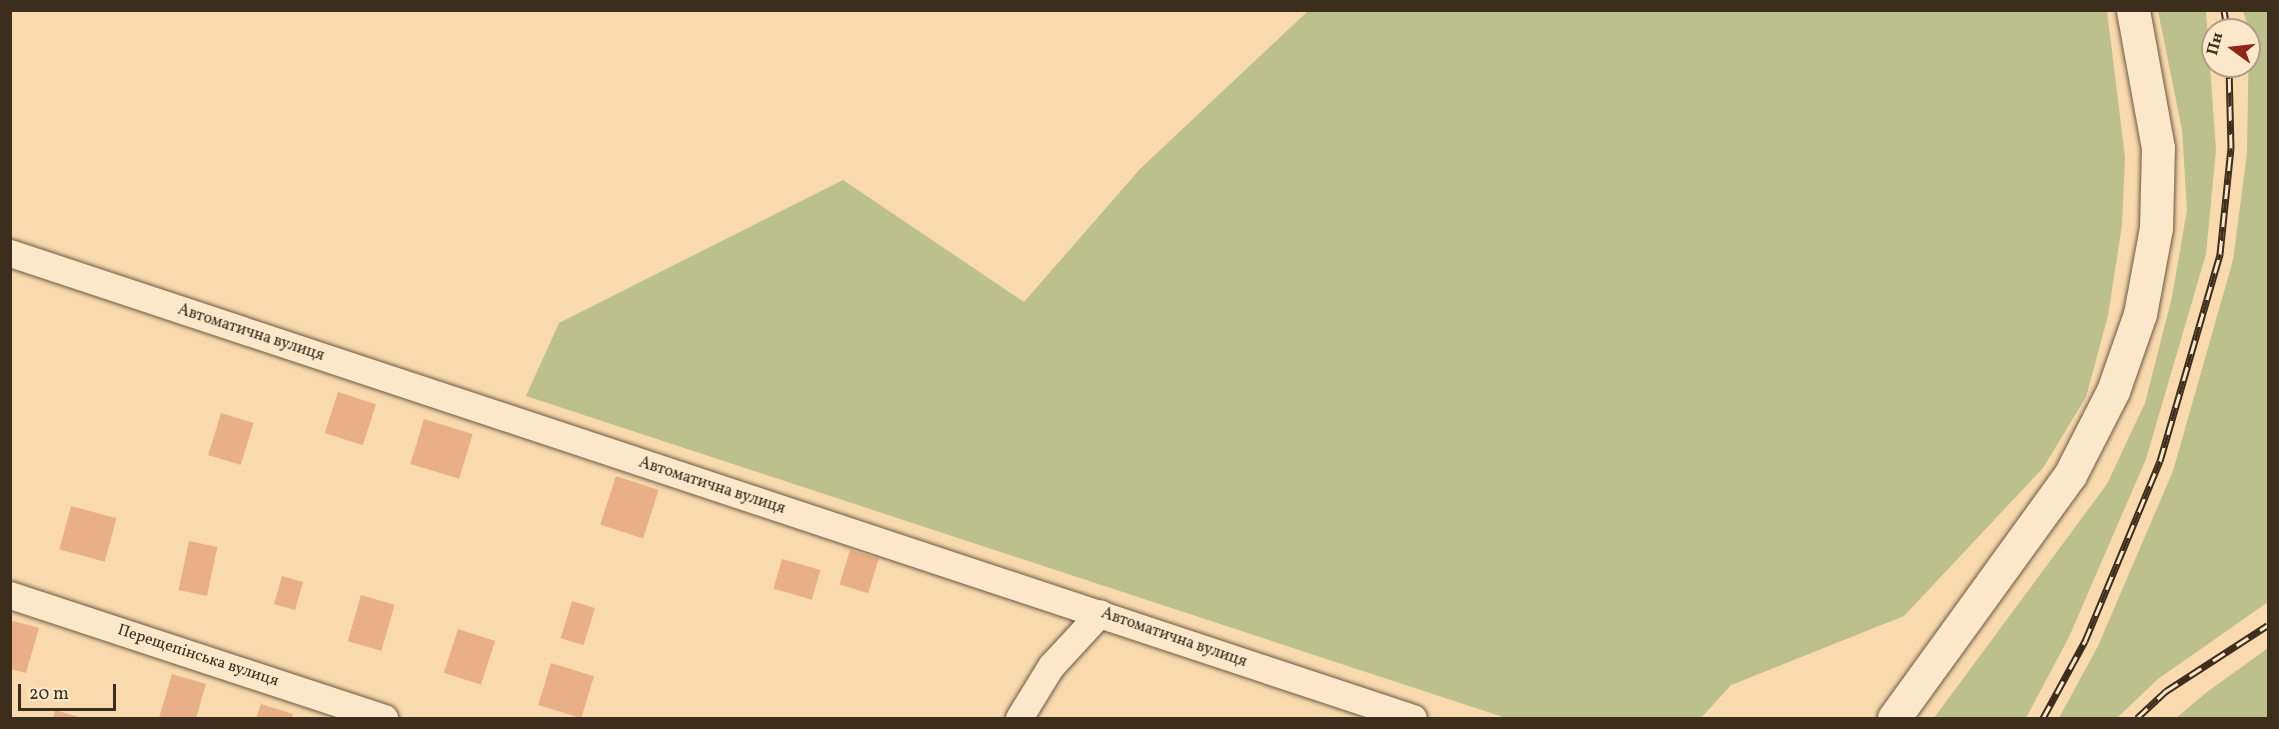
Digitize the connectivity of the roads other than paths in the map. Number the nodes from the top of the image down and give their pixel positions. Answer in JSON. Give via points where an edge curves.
{"nodes":[{"id":1,"x":2133,"y":10,"type":"edge"},
{"id":2,"x":10,"y":254,"type":"edge"},
{"id":3,"x":10,"y":595,"type":"edge"},
{"id":4,"x":1100,"y":613,"type":"junction"},
{"id":5,"x":384,"y":718,"type":"edge"},
{"id":6,"x":1019,"y":718,"type":"edge"},
{"id":7,"x":1413,"y":718,"type":"edge"},
{"id":8,"x":1894,"y":718,"type":"edge"}],
"edges":[{"from":1,"to":8,"type":"street","via":[[2158,148],[2157,228],[2140,315],[2113,391],[2070,475]]},
{"from":2,"to":4,"type":"street","name":"Автоматична вулиця"},
{"from":3,"to":5,"type":"street","name":"Перещепінська вулиця"},
{"from":4,"to":6,"type":"street","via":[[1051,666]]},
{"from":4,"to":7,"type":"street","name":"Автоматична вулиця"}]}
